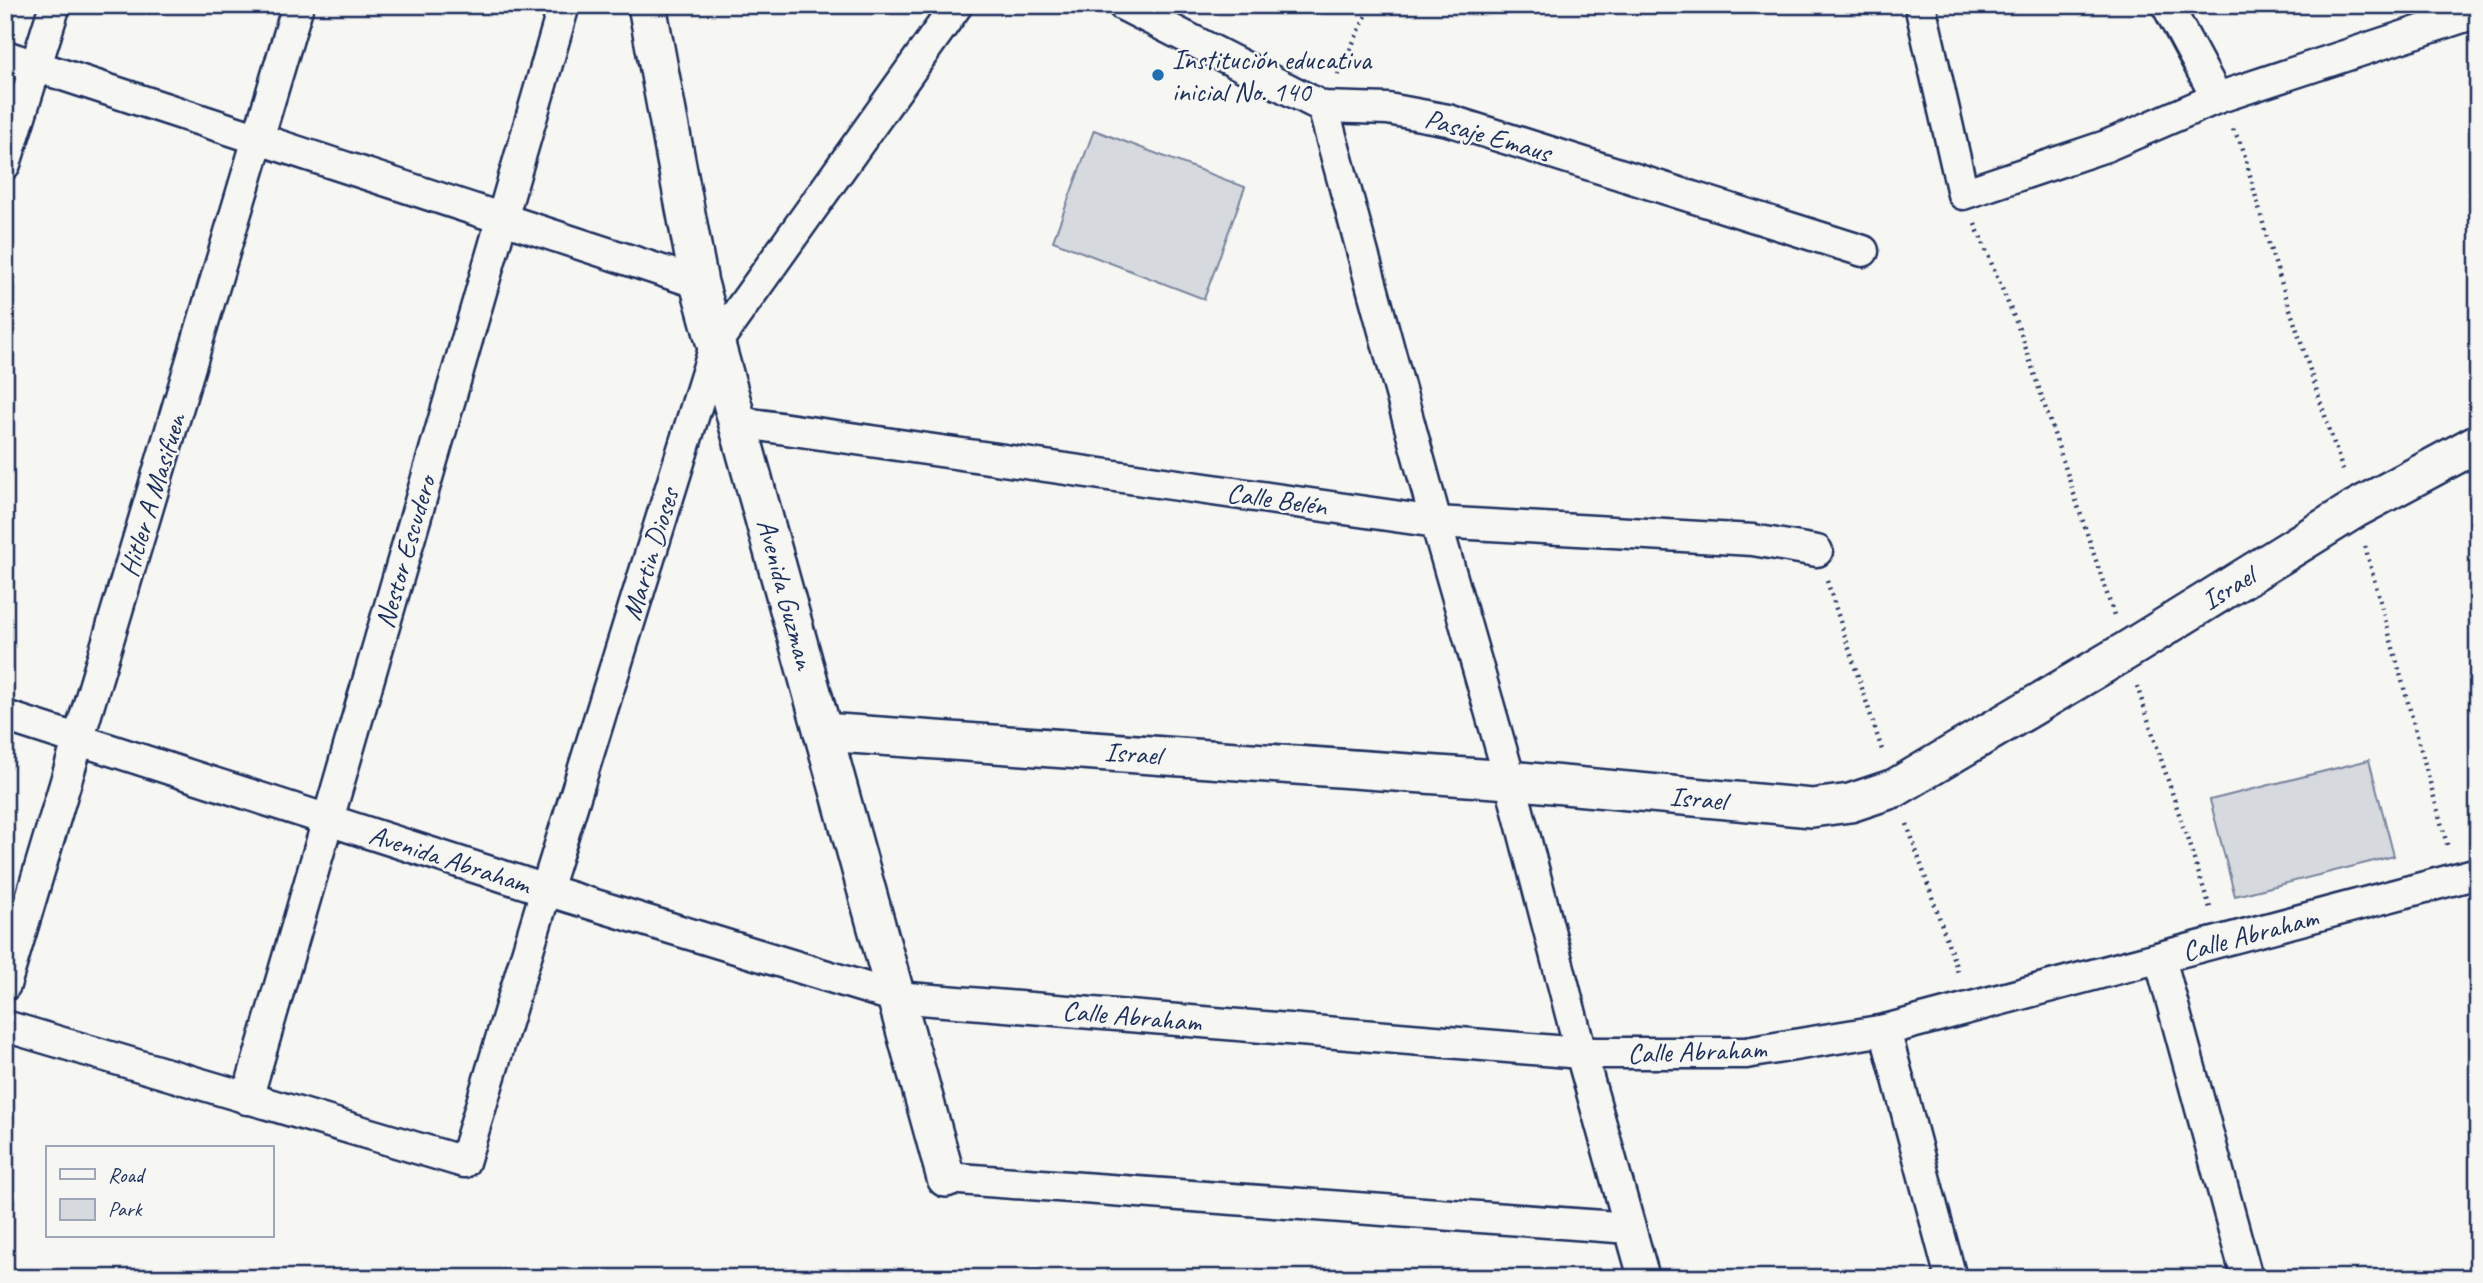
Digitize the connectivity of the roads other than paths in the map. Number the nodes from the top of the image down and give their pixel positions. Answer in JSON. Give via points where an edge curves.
{"nodes":[{"id":1,"x":55,"y":5,"type":"edge"},
{"id":2,"x":298,"y":5,"type":"edge"},
{"id":3,"x":565,"y":5,"type":"edge"},
{"id":4,"x":647,"y":5,"type":"edge"},
{"id":5,"x":957,"y":5,"type":"edge"},
{"id":6,"x":1123,"y":5,"type":"edge"},
{"id":7,"x":1920,"y":5,"type":"edge"},
{"id":8,"x":2167,"y":5,"type":"edge"},
{"id":9,"x":2469,"y":15,"type":"dead end"},
{"id":10,"x":5,"y":57,"type":"edge"},
{"id":11,"x":36,"y":66,"type":"junction"},
{"id":12,"x":2217,"y":98,"type":"junction"},
{"id":13,"x":1323,"y":107,"type":"junction"},
{"id":14,"x":258,"y":139,"type":"junction"},
{"id":15,"x":5,"y":164,"type":"edge"},
{"id":16,"x":501,"y":218,"type":"junction"},
{"id":17,"x":1863,"y":251,"type":"dead end"},
{"id":18,"x":699,"y":283,"type":"junction"},
{"id":19,"x":716,"y":343,"type":"junction"},
{"id":20,"x":738,"y":422,"type":"junction"},
{"id":21,"x":2478,"y":443,"type":"edge"},
{"id":22,"x":1436,"y":522,"type":"junction"},
{"id":23,"x":1817,"y":551,"type":"dead end"},
{"id":24,"x":5,"y":716,"type":"edge"},
{"id":25,"x":823,"y":732,"type":"junction"},
{"id":26,"x":79,"y":740,"type":"junction"},
{"id":27,"x":1510,"y":780,"type":"junction"},
{"id":28,"x":328,"y":819,"type":"junction"},
{"id":29,"x":2478,"y":873,"type":"edge"},
{"id":30,"x":546,"y":890,"type":"junction"},
{"id":31,"x":2160,"y":958,"type":"junction"},
{"id":32,"x":5,"y":985,"type":"edge"},
{"id":33,"x":897,"y":996,"type":"junction"},
{"id":34,"x":5,"y":1026,"type":"edge"},
{"id":35,"x":1885,"y":1030,"type":"junction"},
{"id":36,"x":1581,"y":1053,"type":"junction"},
{"id":37,"x":247,"y":1099,"type":"junction"},
{"id":38,"x":946,"y":1178,"type":"joint"},
{"id":39,"x":1630,"y":1228,"type":"junction"},
{"id":40,"x":1644,"y":1278,"type":"edge"},
{"id":41,"x":1951,"y":1278,"type":"edge"},
{"id":42,"x":2247,"y":1278,"type":"edge"}],
"edges":[{"from":1,"to":11,"type":"street"},
{"from":2,"to":14,"type":"street","name":"Hitler A Masifuen"},
{"from":3,"to":16,"type":"street","name":"Nestor Escudero"},
{"from":4,"to":18,"type":"street","name":"Avenida Guzman"},
{"from":5,"to":19,"type":"street","name":"Martin Dioses"},
{"from":6,"to":13,"type":"street","name":"Pasaje Emaus"},
{"from":7,"to":12,"type":"street","via":[[1963,194],[2106,146]]},
{"from":8,"to":12,"type":"street"},
{"from":9,"to":12,"type":"street"},
{"from":10,"to":11,"type":"street"},
{"from":11,"to":14,"type":"street"},
{"from":11,"to":15,"type":"street"},
{"from":13,"to":17,"type":"street","name":"Pasaje Emaus","via":[[1388,108],[1448,120]]},
{"from":13,"to":22,"type":"street"},
{"from":14,"to":16,"type":"street"},
{"from":14,"to":26,"type":"street","name":"Hitler A Masifuen"},
{"from":16,"to":18,"type":"street"},
{"from":16,"to":28,"type":"street","name":"Nestor Escudero"},
{"from":18,"to":19,"type":"street","name":"Avenida Guzman"},
{"from":19,"to":20,"type":"street","name":"Avenida Guzman"},
{"from":19,"to":30,"type":"street","name":"Martin Dioses"},
{"from":20,"to":22,"type":"street","name":"Calle Belén"},
{"from":20,"to":25,"type":"street","name":"Avenida Guzman"},
{"from":21,"to":27,"type":"street","name":"Israel","via":[[2355,509],[2126,652],[1895,788],[1850,803],[1812,808]]},
{"from":22,"to":23,"type":"street","name":"Calle Belén","via":[[1753,540]]},
{"from":22,"to":27,"type":"street"},
{"from":24,"to":26,"type":"street","name":"Avenida Abraham"},
{"from":25,"to":27,"type":"street","name":"Israel"},
{"from":25,"to":33,"type":"street","name":"Avenida Guzman"},
{"from":26,"to":28,"type":"street","name":"Avenida Abraham"},
{"from":26,"to":32,"type":"street","name":"Hitler A Masifuen"},
{"from":27,"to":36,"type":"street"},
{"from":28,"to":30,"type":"street","name":"Avenida Abraham"},
{"from":28,"to":37,"type":"street","name":"Nestor Escudero"},
{"from":29,"to":31,"type":"street","name":"Calle Abraham"},
{"from":30,"to":33,"type":"street","name":"Avenida Abraham"},
{"from":30,"to":37,"type":"street","name":"Martin Dioses","via":[[464,1162]]},
{"from":31,"to":35,"type":"street","name":"Calle Abraham"},
{"from":31,"to":42,"type":"street"},
{"from":33,"to":36,"type":"street","name":"Calle Abraham"},
{"from":33,"to":38,"type":"street","name":"Avenida Guzman"},
{"from":34,"to":37,"type":"street"},
{"from":35,"to":36,"type":"street","name":"Calle Abraham","via":[[1745,1053]]},
{"from":35,"to":41,"type":"street"},
{"from":36,"to":39,"type":"street"},
{"from":38,"to":39,"type":"street"},
{"from":39,"to":40,"type":"street"}]}
